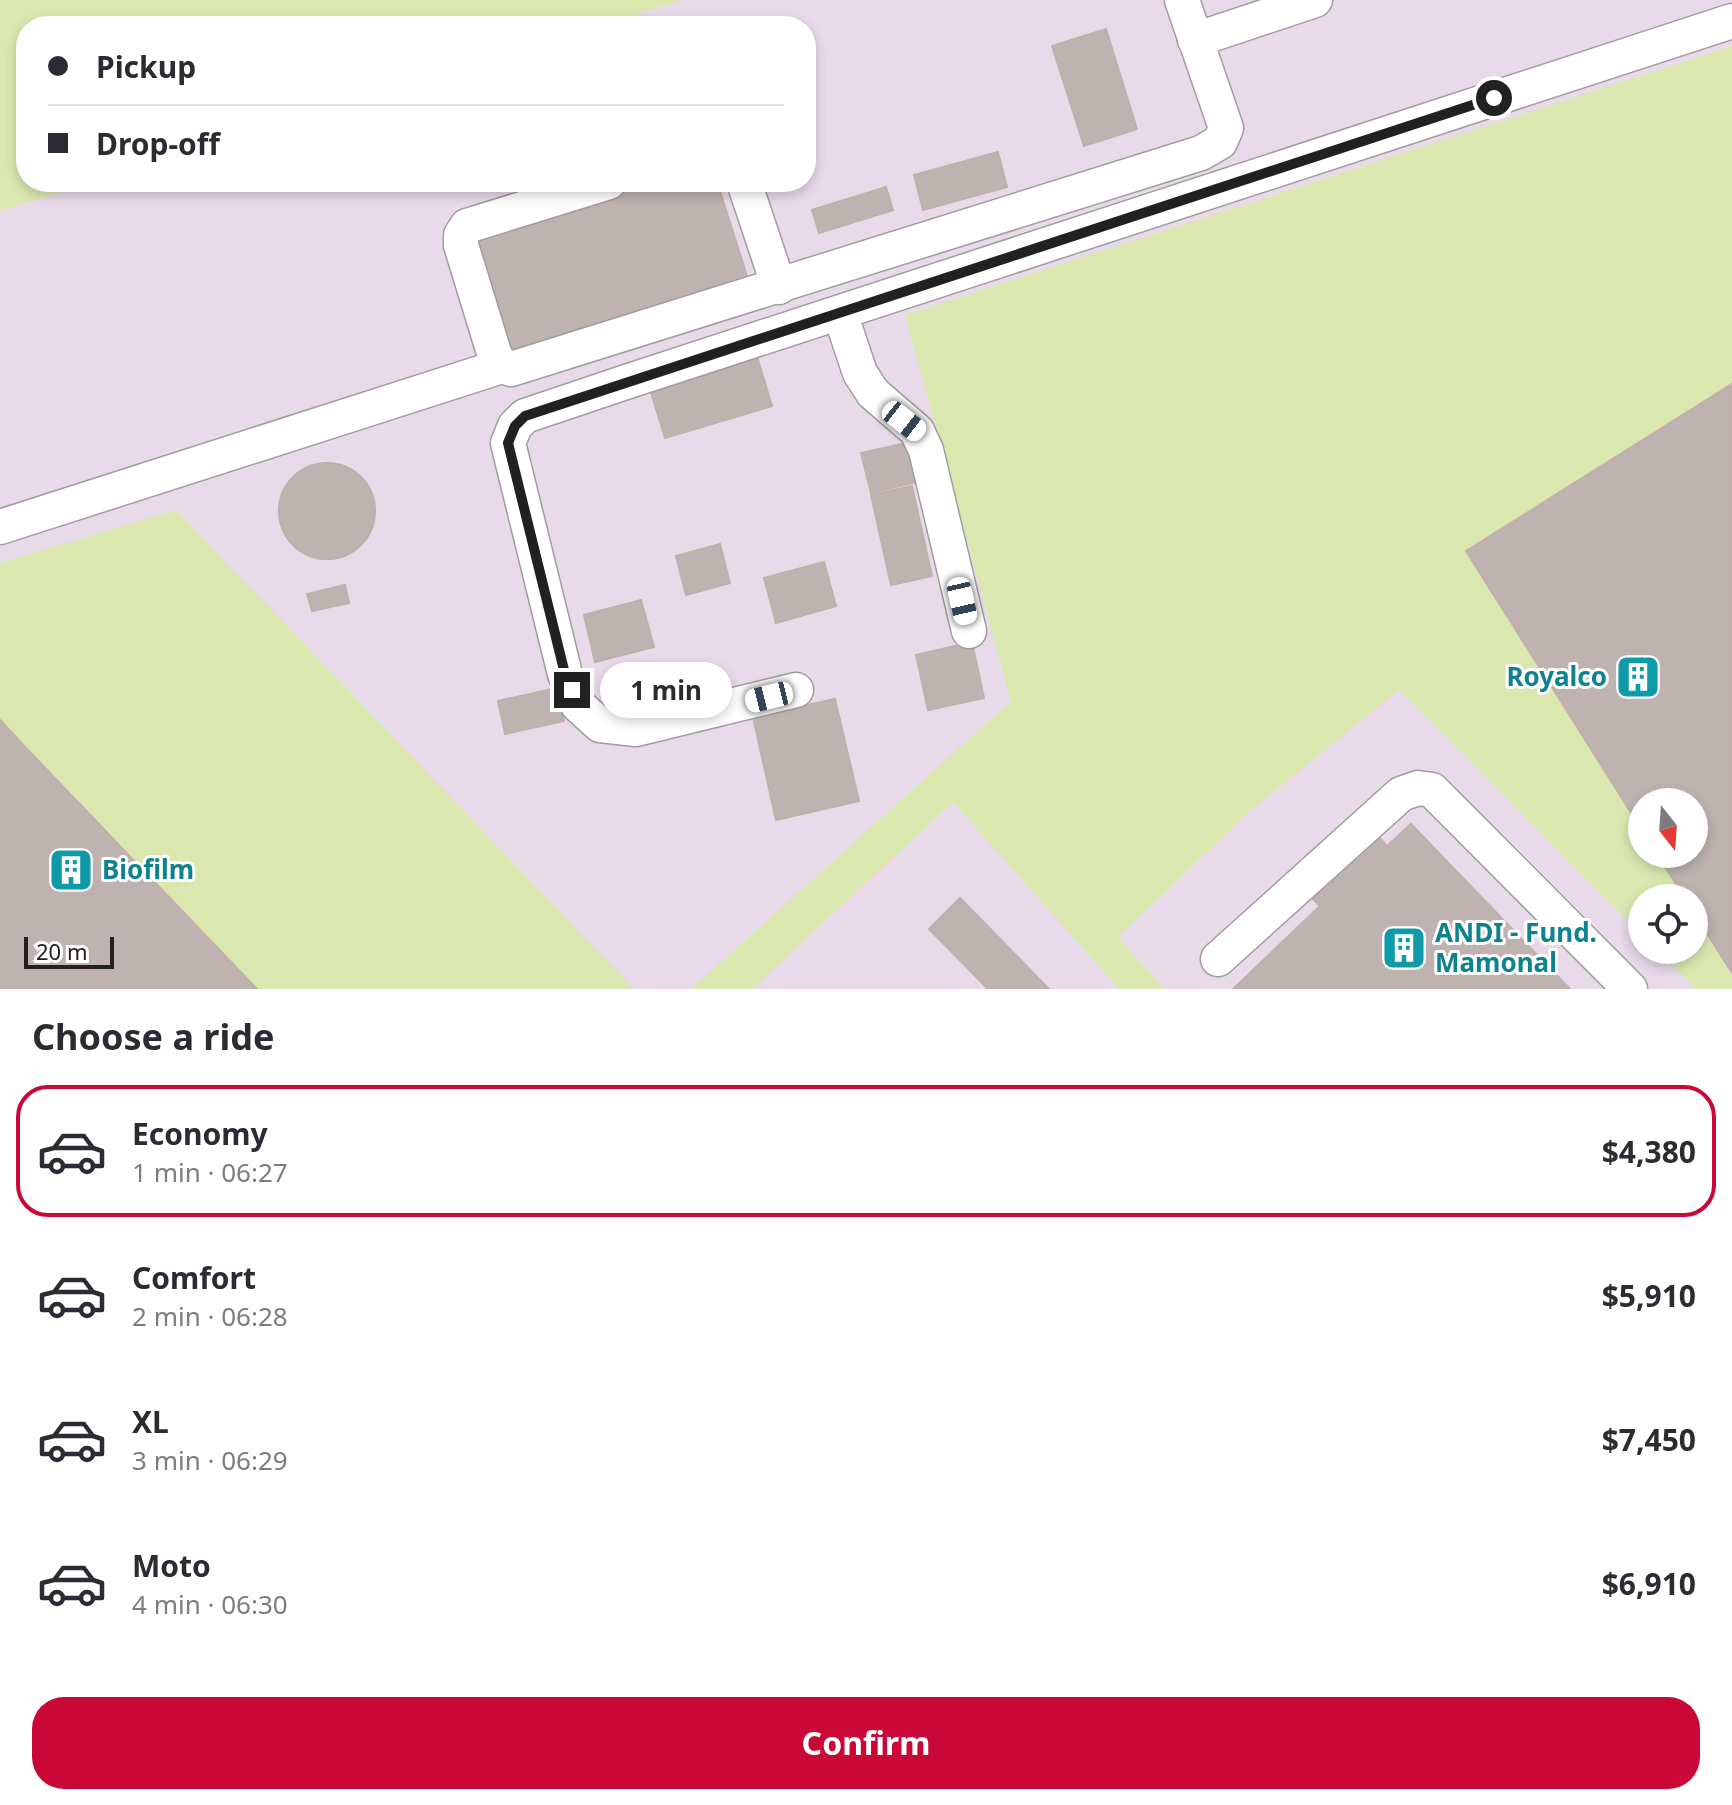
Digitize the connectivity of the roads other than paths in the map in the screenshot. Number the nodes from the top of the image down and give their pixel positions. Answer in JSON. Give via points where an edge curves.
{"nodes":[{"id":1,"x":1315,"y":0,"type":"edge"},
{"id":2,"x":1194,"y":12,"type":"edge"},
{"id":3,"x":1732,"y":21,"type":"edge"},
{"id":4,"x":577,"y":192,"type":"edge"},
{"id":5,"x":747,"y":192,"type":"edge"},
{"id":6,"x":779,"y":287,"type":"junction"},
{"id":7,"x":840,"y":313,"type":"junction"},
{"id":8,"x":502,"y":366,"type":"junction"},
{"id":9,"x":0,"y":527,"type":"edge"},
{"id":10,"x":969,"y":631,"type":"dead end"},
{"id":11,"x":796,"y":690,"type":"dead end"},
{"id":12,"x":1218,"y":959,"type":"dead end"},
{"id":13,"x":1630,"y":989,"type":"edge"}],
"edges":[{"from":1,"to":2,"type":"lane"},
{"from":2,"to":6,"type":"lane","via":[[1226,128],[1220,142],[1201,153]]},
{"from":3,"to":7,"type":"lane"},
{"from":4,"to":8,"type":"lane","via":[[467,226],[461,235]]},
{"from":5,"to":6,"type":"lane"},
{"from":6,"to":8,"type":"lane","via":[[511,369]]},
{"from":7,"to":10,"type":"lane","via":[[860,373],[873,393],[917,431],[926,450]]},
{"from":7,"to":11,"type":"lane","via":[[525,416],[508,443],[565,674],[578,705],[600,725],[636,729]]},
{"from":8,"to":9,"type":"lane"},
{"from":12,"to":13,"type":"lane","via":[[1401,794],[1418,788],[1432,790]]}]}
